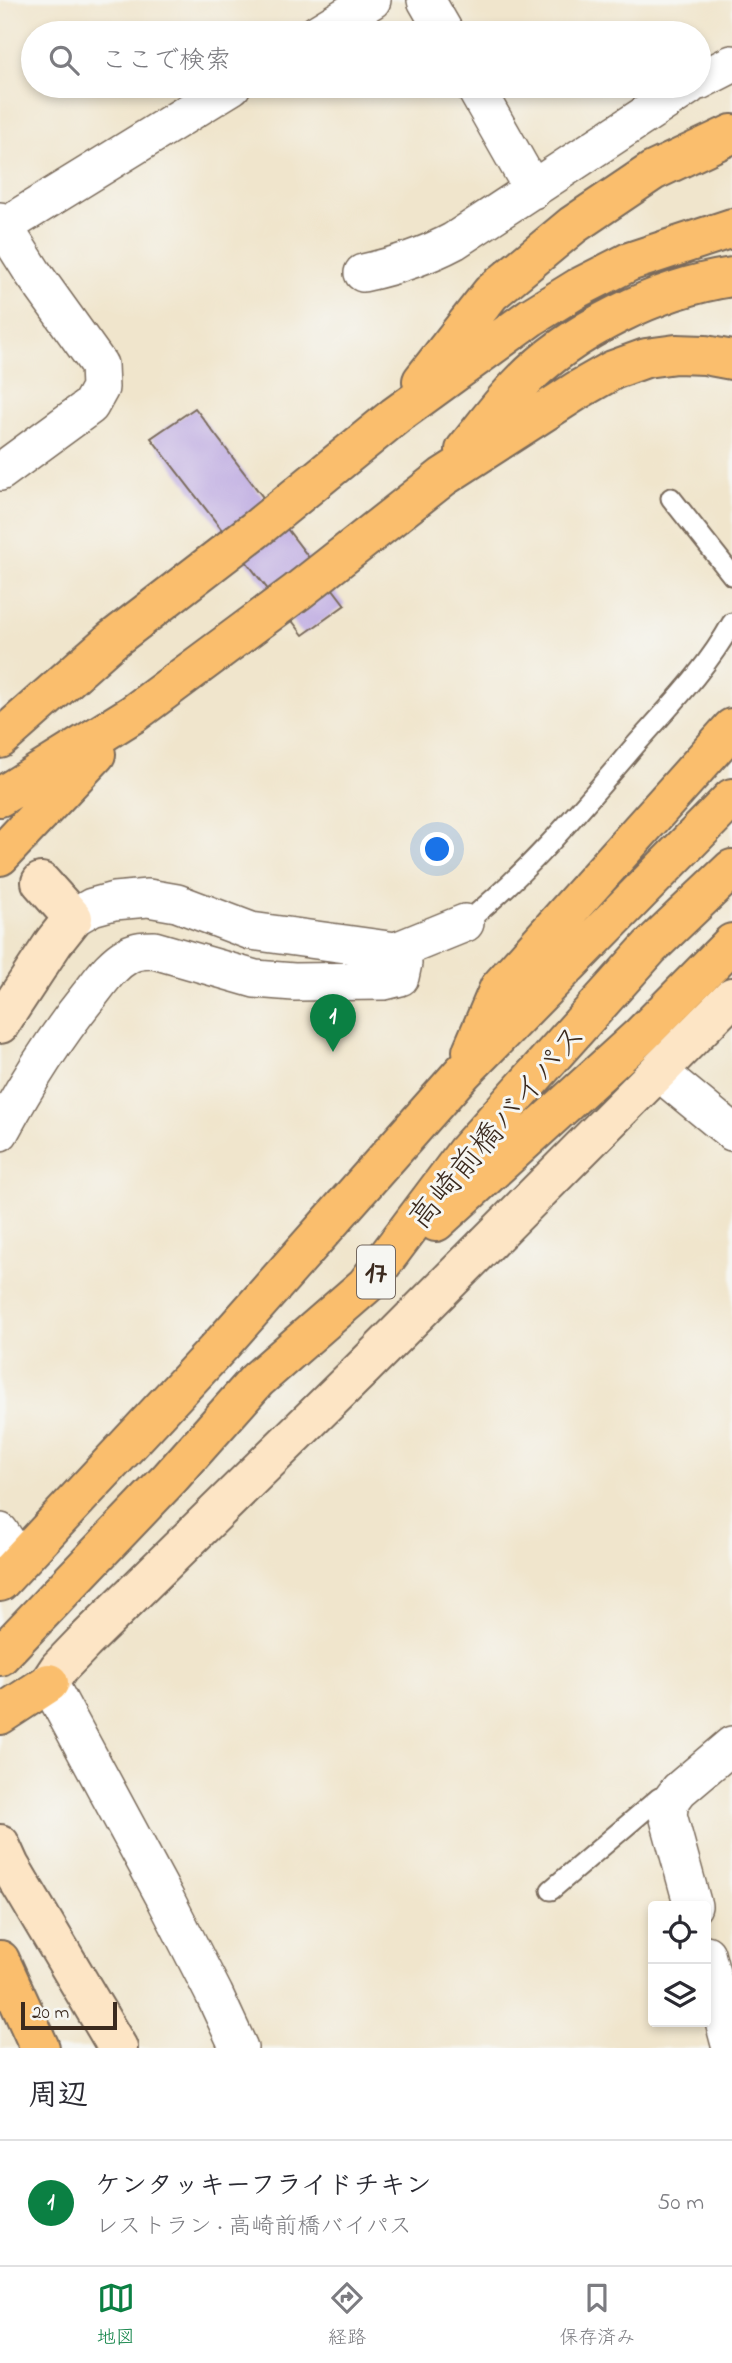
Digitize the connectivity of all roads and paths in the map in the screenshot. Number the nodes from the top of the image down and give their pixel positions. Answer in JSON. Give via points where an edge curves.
{"nodes":[{"id":1,"x":372,"y":0,"type":"edge"},
{"id":2,"x":426,"y":0,"type":"edge"},
{"id":3,"x":338,"y":21,"type":"edge"},
{"id":4,"x":438,"y":21,"type":"edge"},
{"id":5,"x":732,"y":64,"type":"edge"},
{"id":6,"x":711,"y":75,"type":"edge"},
{"id":7,"x":212,"y":98,"type":"edge"},
{"id":8,"x":481,"y":98,"type":"edge"},
{"id":9,"x":671,"y":98,"type":"edge"},
{"id":10,"x":732,"y":134,"type":"edge"},
{"id":11,"x":533,"y":190,"type":"junction"},
{"id":12,"x":1,"y":224,"type":"edge"},
{"id":13,"x":732,"y":228,"type":"edge"},
{"id":14,"x":363,"y":273,"type":"dead end"},
{"id":15,"x":732,"y":277,"type":"edge"},
{"id":16,"x":732,"y":360,"type":"edge"},
{"id":17,"x":395,"y":416,"type":"junction"},
{"id":18,"x":0,"y":472,"type":"edge"},
{"id":19,"x":443,"y":477,"type":"junction"},
{"id":20,"x":671,"y":498,"type":"dead end"},
{"id":21,"x":732,"y":575,"type":"edge"},
{"id":22,"x":732,"y":623,"type":"edge"},
{"id":23,"x":111,"y":640,"type":"junction"},
{"id":24,"x":0,"y":703,"type":"edge"},
{"id":25,"x":134,"y":714,"type":"junction"},
{"id":26,"x":732,"y":728,"type":"edge"},
{"id":27,"x":0,"y":739,"type":"edge"},
{"id":28,"x":0,"y":797,"type":"edge"},
{"id":29,"x":732,"y":798,"type":"edge"},
{"id":30,"x":0,"y":856,"type":"edge"},
{"id":31,"x":732,"y":869,"type":"edge"},
{"id":32,"x":41,"y":882,"type":"tunnel mouth"},
{"id":33,"x":73,"y":918,"type":"junction"},
{"id":34,"x":464,"y":923,"type":"joint"},
{"id":35,"x":732,"y":943,"type":"edge"},
{"id":36,"x":396,"y":951,"type":"junction"},
{"id":37,"x":732,"y":997,"type":"edge"},
{"id":38,"x":0,"y":1024,"type":"edge"},
{"id":39,"x":463,"y":1072,"type":"junction"},
{"id":40,"x":659,"y":1072,"type":"junction"},
{"id":41,"x":0,"y":1132,"type":"edge"},
{"id":42,"x":732,"y":1132,"type":"edge"},
{"id":43,"x":366,"y":1285,"type":"junction"},
{"id":44,"x":6,"y":1558,"type":"edge"},
{"id":45,"x":0,"y":1656,"type":"edge"},
{"id":46,"x":49,"y":1683,"type":"junction"},
{"id":47,"x":0,"y":1715,"type":"edge"},
{"id":48,"x":732,"y":1745,"type":"edge"},
{"id":49,"x":670,"y":1802,"type":"junction"},
{"id":50,"x":0,"y":1844,"type":"edge"},
{"id":51,"x":551,"y":1890,"type":"dead end"},
{"id":52,"x":692,"y":1901,"type":"edge"},
{"id":53,"x":0,"y":1960,"type":"edge"},
{"id":54,"x":709,"y":1964,"type":"edge"},
{"id":55,"x":40,"y":2048,"type":"edge"},
{"id":56,"x":118,"y":2048,"type":"edge"},
{"id":57,"x":239,"y":2048,"type":"edge"},
{"id":58,"x":731,"y":2048,"type":"edge"}],
"edges":[{"from":1,"to":3,"type":"street"},
{"from":2,"to":4,"type":"street"},
{"from":5,"to":6,"type":"street"},
{"from":7,"to":12,"type":"street"},
{"from":8,"to":11,"type":"street"},
{"from":9,"to":11,"type":"street"},
{"from":10,"to":17,"type":"highway","via":[[653,171],[610,199],[491,293]]},
{"from":11,"to":14,"type":"street","via":[[430,254]]},
{"from":12,"to":18,"type":"street","via":[[99,365],[100,388],[90,406]]},
{"from":13,"to":17,"type":"highway","via":[[629,262],[578,288]]},
{"from":15,"to":19,"type":"highway","via":[[634,307],[564,346],[520,384]]},
{"from":16,"to":19,"type":"highway","via":[[676,354],[646,358],[613,370]]},
{"from":17,"to":23,"type":"highway"},
{"from":19,"to":25,"type":"highway"},
{"from":20,"to":21,"type":"lane"},
{"from":22,"to":34,"type":"lane","via":[[715,653],[591,797],[519,875]]},
{"from":23,"to":24,"type":"highway"},
{"from":23,"to":27,"type":"highway"},
{"from":25,"to":28,"type":"highway"},
{"from":25,"to":30,"type":"highway"},
{"from":26,"to":39,"type":"highway","via":[[499,988]]},
{"from":29,"to":39,"type":"highway","name":"高崎前橋バイパス","number":"17"},
{"from":31,"to":43,"type":"highway","name":"高崎前橋バイパス","number":"17","via":[[650,947],[466,1152]]},
{"from":32,"to":33,"type":"street"},
{"from":33,"to":36,"type":"street","via":[[114,901],[148,898],[177,903],[251,931]]},
{"from":33,"to":38,"type":"street"},
{"from":34,"to":36,"type":"street"},
{"from":35,"to":43,"type":"highway","via":[[640,1036]]},
{"from":36,"to":41,"type":"street","via":[[403,963],[400,977],[384,981],[255,979],[154,950],[130,954],[111,967],[73,1014]]},
{"from":37,"to":40,"type":"street"},
{"from":39,"to":44,"type":"highway","name":"高崎前橋バイパス","number":"17","via":[[222,1343]]},
{"from":40,"to":42,"type":"street"},
{"from":40,"to":46,"type":"street","via":[[84,1642]]},
{"from":43,"to":45,"type":"highway","name":"高崎前橋バイパス","number":"17","via":[[257,1380]]},
{"from":46,"to":47,"type":"highway"},
{"from":46,"to":57,"type":"street","via":[[165,1898]]},
{"from":48,"to":49,"type":"street"},
{"from":49,"to":51,"type":"lane","via":[[659,1798]]},
{"from":49,"to":52,"type":"street","via":[[668,1815]]},
{"from":50,"to":56,"type":"street"},
{"from":53,"to":55,"type":"highway"},
{"from":54,"to":58,"type":"street"}]}
